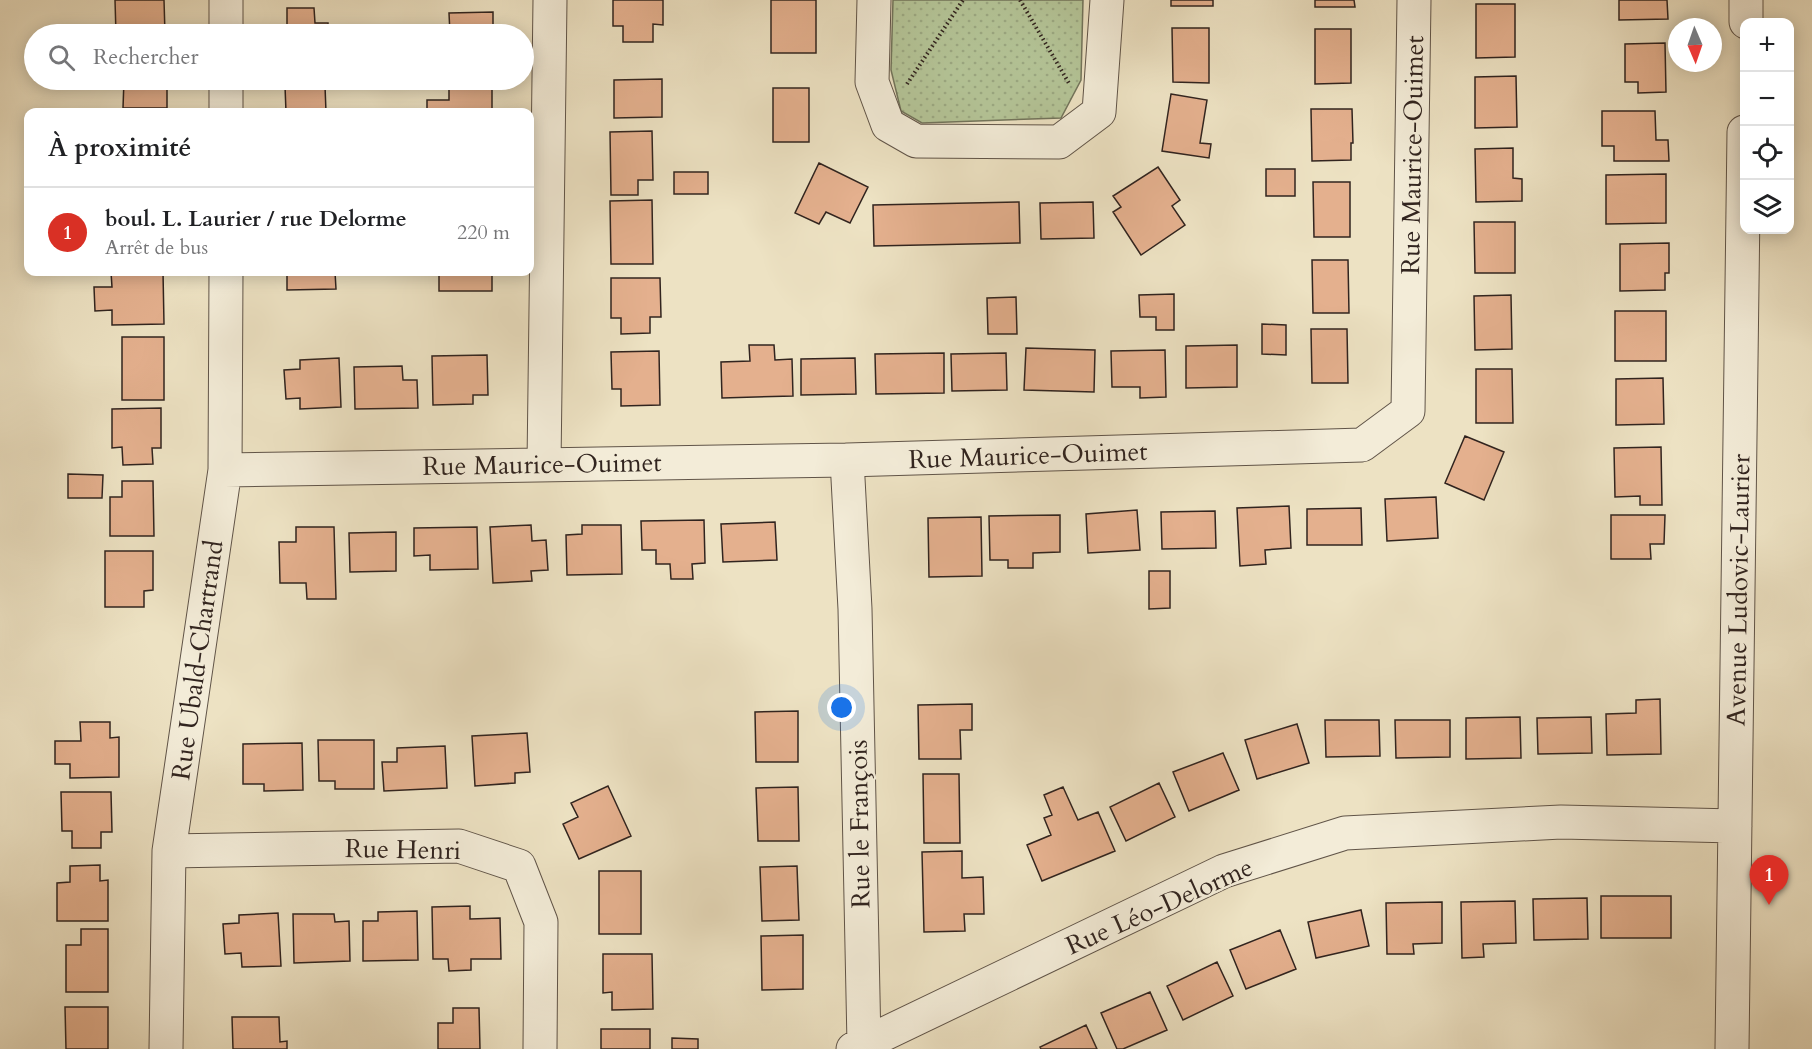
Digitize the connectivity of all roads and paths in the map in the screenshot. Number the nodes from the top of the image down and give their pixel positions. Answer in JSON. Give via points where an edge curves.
{"nodes":[{"id":1,"x":226,"y":0,"type":"edge"},
{"id":2,"x":550,"y":0,"type":"edge"},
{"id":3,"x":874,"y":0,"type":"edge"},
{"id":4,"x":963,"y":0,"type":"edge"},
{"id":5,"x":1020,"y":0,"type":"edge"},
{"id":6,"x":1107,"y":0,"type":"edge"},
{"id":7,"x":1414,"y":0,"type":"edge"},
{"id":8,"x":1746,"y":0,"type":"edge"},
{"id":9,"x":1746,"y":18,"type":"edge"},
{"id":10,"x":226,"y":24,"type":"edge"},
{"id":11,"x":226,"y":90,"type":"edge"},
{"id":12,"x":226,"y":108,"type":"edge"},
{"id":13,"x":885,"y":116,"type":"junction"},
{"id":14,"x":1090,"y":119,"type":"junction"},
{"id":15,"x":1743,"y":180,"type":"edge"},
{"id":16,"x":226,"y":276,"type":"edge"},
{"id":17,"x":847,"y":460,"type":"junction"},
{"id":18,"x":544,"y":464,"type":"junction"},
{"id":19,"x":225,"y":470,"type":"junction"},
{"id":20,"x":1735,"y":826,"type":"junction"},
{"id":21,"x":169,"y":851,"type":"junction"},
{"id":22,"x":859,"y":1046,"type":"edge"},
{"id":23,"x":166,"y":1049,"type":"edge"},
{"id":24,"x":540,"y":1049,"type":"edge"},
{"id":25,"x":1732,"y":1049,"type":"edge"}],
"edges":[{"from":1,"to":10,"type":"street"},
{"from":2,"to":18,"type":"street"},
{"from":3,"to":13,"type":"street","via":[[872,82]]},
{"from":4,"to":13,"type":"path"},
{"from":5,"to":14,"type":"path"},
{"from":6,"to":14,"type":"street","via":[[1100,112]]},
{"from":7,"to":17,"type":"street","name":"Rue Maurice-Ouimet","via":[[1408,411],[1362,446]]},
{"from":8,"to":9,"type":"street"},
{"from":11,"to":12,"type":"street"},
{"from":13,"to":14,"type":"street","via":[[888,125],[916,141],[1059,142]]},
{"from":15,"to":20,"type":"street","name":"Avenue Ludovic-Laurier"},
{"from":16,"to":19,"type":"street","name":"Rue Ubald-Chartrand"},
{"from":17,"to":18,"type":"street","name":"Rue Maurice-Ouimet"},
{"from":17,"to":22,"type":"street","name":"Rue le François","via":[[855,609]]},
{"from":18,"to":19,"type":"street","name":"Rue Maurice-Ouimet"},
{"from":19,"to":21,"type":"street","name":"Rue Ubald-Chartrand"},
{"from":20,"to":22,"type":"street","name":"Rue Léo-Delorme","via":[[1561,822],[1345,833],[1224,871]]},
{"from":20,"to":25,"type":"street","name":"Avenue Ludovic-Laurier"},
{"from":21,"to":23,"type":"street","name":"Rue Ubald-Chartrand"},
{"from":21,"to":24,"type":"street","name":"Rue Henri","via":[[459,846],[519,867],[541,922]]}]}
